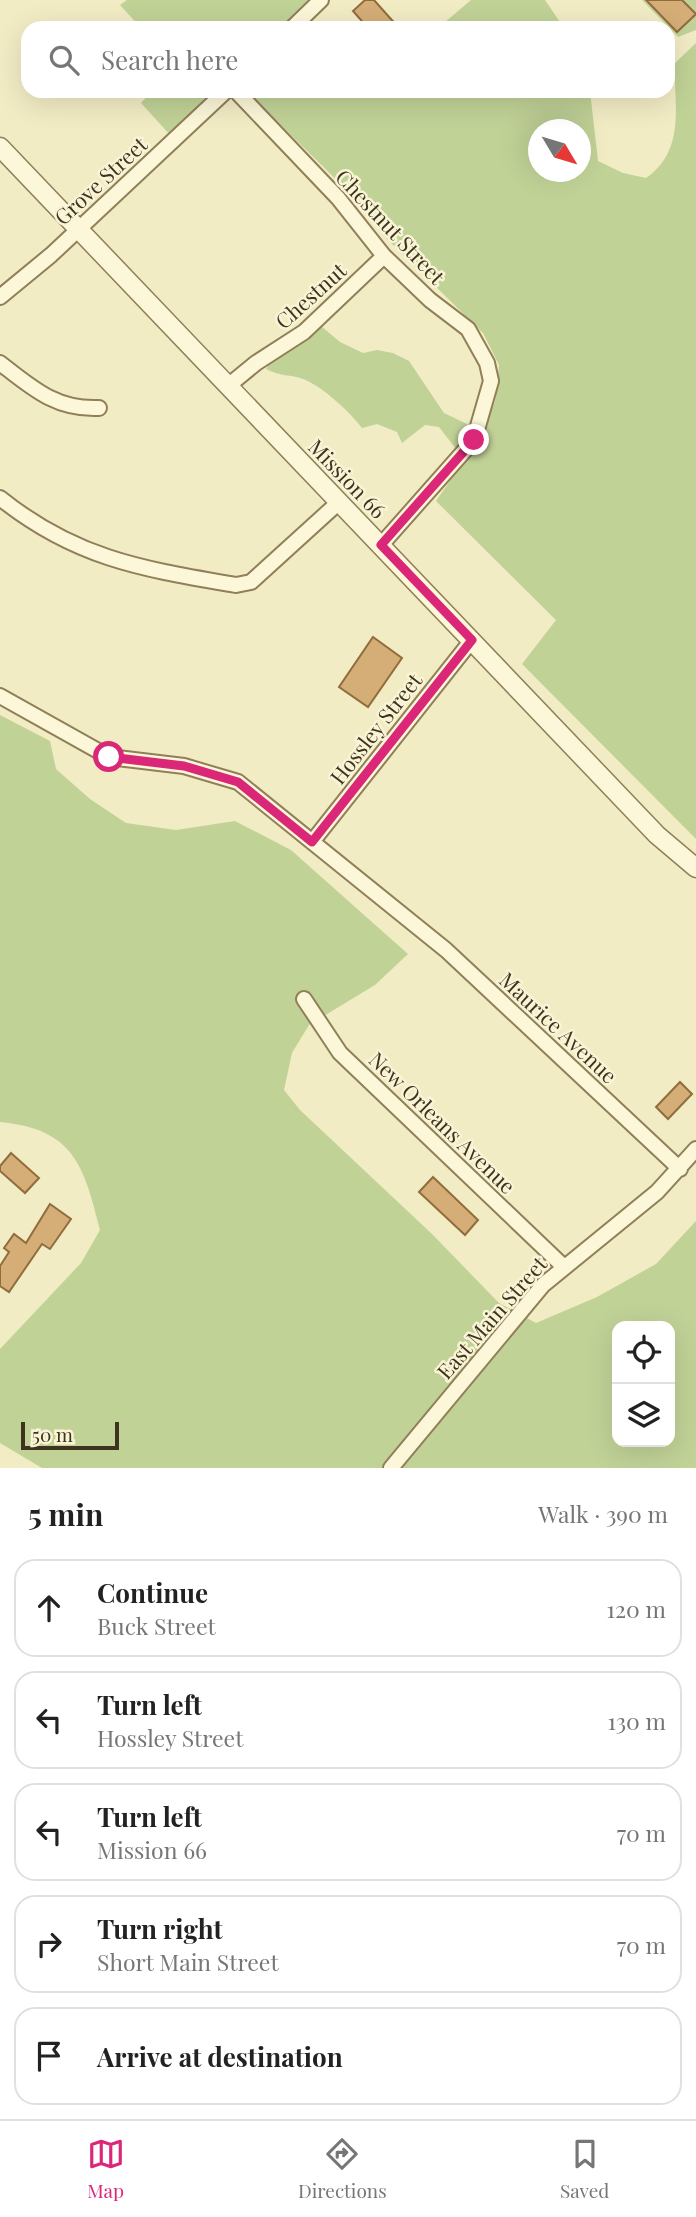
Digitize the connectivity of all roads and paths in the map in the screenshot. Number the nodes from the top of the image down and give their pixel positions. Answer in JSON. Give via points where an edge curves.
{"nodes":[{"id":1,"x":321,"y":0,"type":"edge"},
{"id":2,"x":299,"y":21,"type":"edge"},
{"id":3,"x":218,"y":98,"type":"edge"},
{"id":4,"x":243,"y":98,"type":"edge"},
{"id":5,"x":0,"y":147,"type":"edge"},
{"id":6,"x":78,"y":229,"type":"junction"},
{"id":7,"x":384,"y":256,"type":"junction"},
{"id":8,"x":0,"y":297,"type":"edge"},
{"id":9,"x":0,"y":363,"type":"edge"},
{"id":10,"x":228,"y":386,"type":"junction"},
{"id":11,"x":99,"y":408,"type":"dead end"},
{"id":12,"x":0,"y":498,"type":"edge"},
{"id":13,"x":339,"y":502,"type":"junction"},
{"id":14,"x":381,"y":545,"type":"junction"},
{"id":15,"x":472,"y":640,"type":"junction"},
{"id":16,"x":0,"y":696,"type":"edge"},
{"id":17,"x":312,"y":842,"type":"junction"},
{"id":18,"x":696,"y":868,"type":"edge"},
{"id":19,"x":304,"y":999,"type":"dead end"},
{"id":20,"x":696,"y":1149,"type":"edge"},
{"id":21,"x":680,"y":1169,"type":"junction"},
{"id":22,"x":563,"y":1266,"type":"junction"},
{"id":23,"x":391,"y":1468,"type":"edge"}],
"edges":[{"from":1,"to":2,"type":"street"},
{"from":3,"to":6,"type":"street","name":"Grove Street"},
{"from":4,"to":7,"type":"street","name":"Chestnut Street","via":[[338,198]]},
{"from":5,"to":6,"type":"street","name":"Mission 66"},
{"from":6,"to":8,"type":"street","name":"Grove Street"},
{"from":6,"to":10,"type":"street","name":"Mission 66"},
{"from":7,"to":10,"type":"street","name":"Chestnut","via":[[304,332]]},
{"from":7,"to":14,"type":"street","name":"Chestnut Street","via":[[468,329],[488,363],[491,382],[474,440]]},
{"from":9,"to":11,"type":"street","via":[[54,401],[76,409]]},
{"from":10,"to":13,"type":"street","name":"Mission 66"},
{"from":12,"to":13,"type":"street","via":[[25,518],[89,553],[138,568],[236,585],[251,582]]},
{"from":13,"to":14,"type":"street","name":"Mission 66"},
{"from":14,"to":15,"type":"street","name":"Mission 66"},
{"from":15,"to":17,"type":"street","name":"Hossley Street"},
{"from":15,"to":18,"type":"street","name":"Mission 66","via":[[657,835]]},
{"from":16,"to":17,"type":"street","name":"Maurice Avenue","via":[[109,757],[184,766],[238,782]]},
{"from":17,"to":21,"type":"street","name":"Maurice Avenue","via":[[446,950]]},
{"from":19,"to":22,"type":"street","name":"New Orleans Avenue","via":[[340,1053]]},
{"from":20,"to":21,"type":"street","name":"East Main Street"},
{"from":21,"to":22,"type":"street","name":"East Main Street"},
{"from":22,"to":23,"type":"street","name":"East Main Street","via":[[542,1285]]}]}
